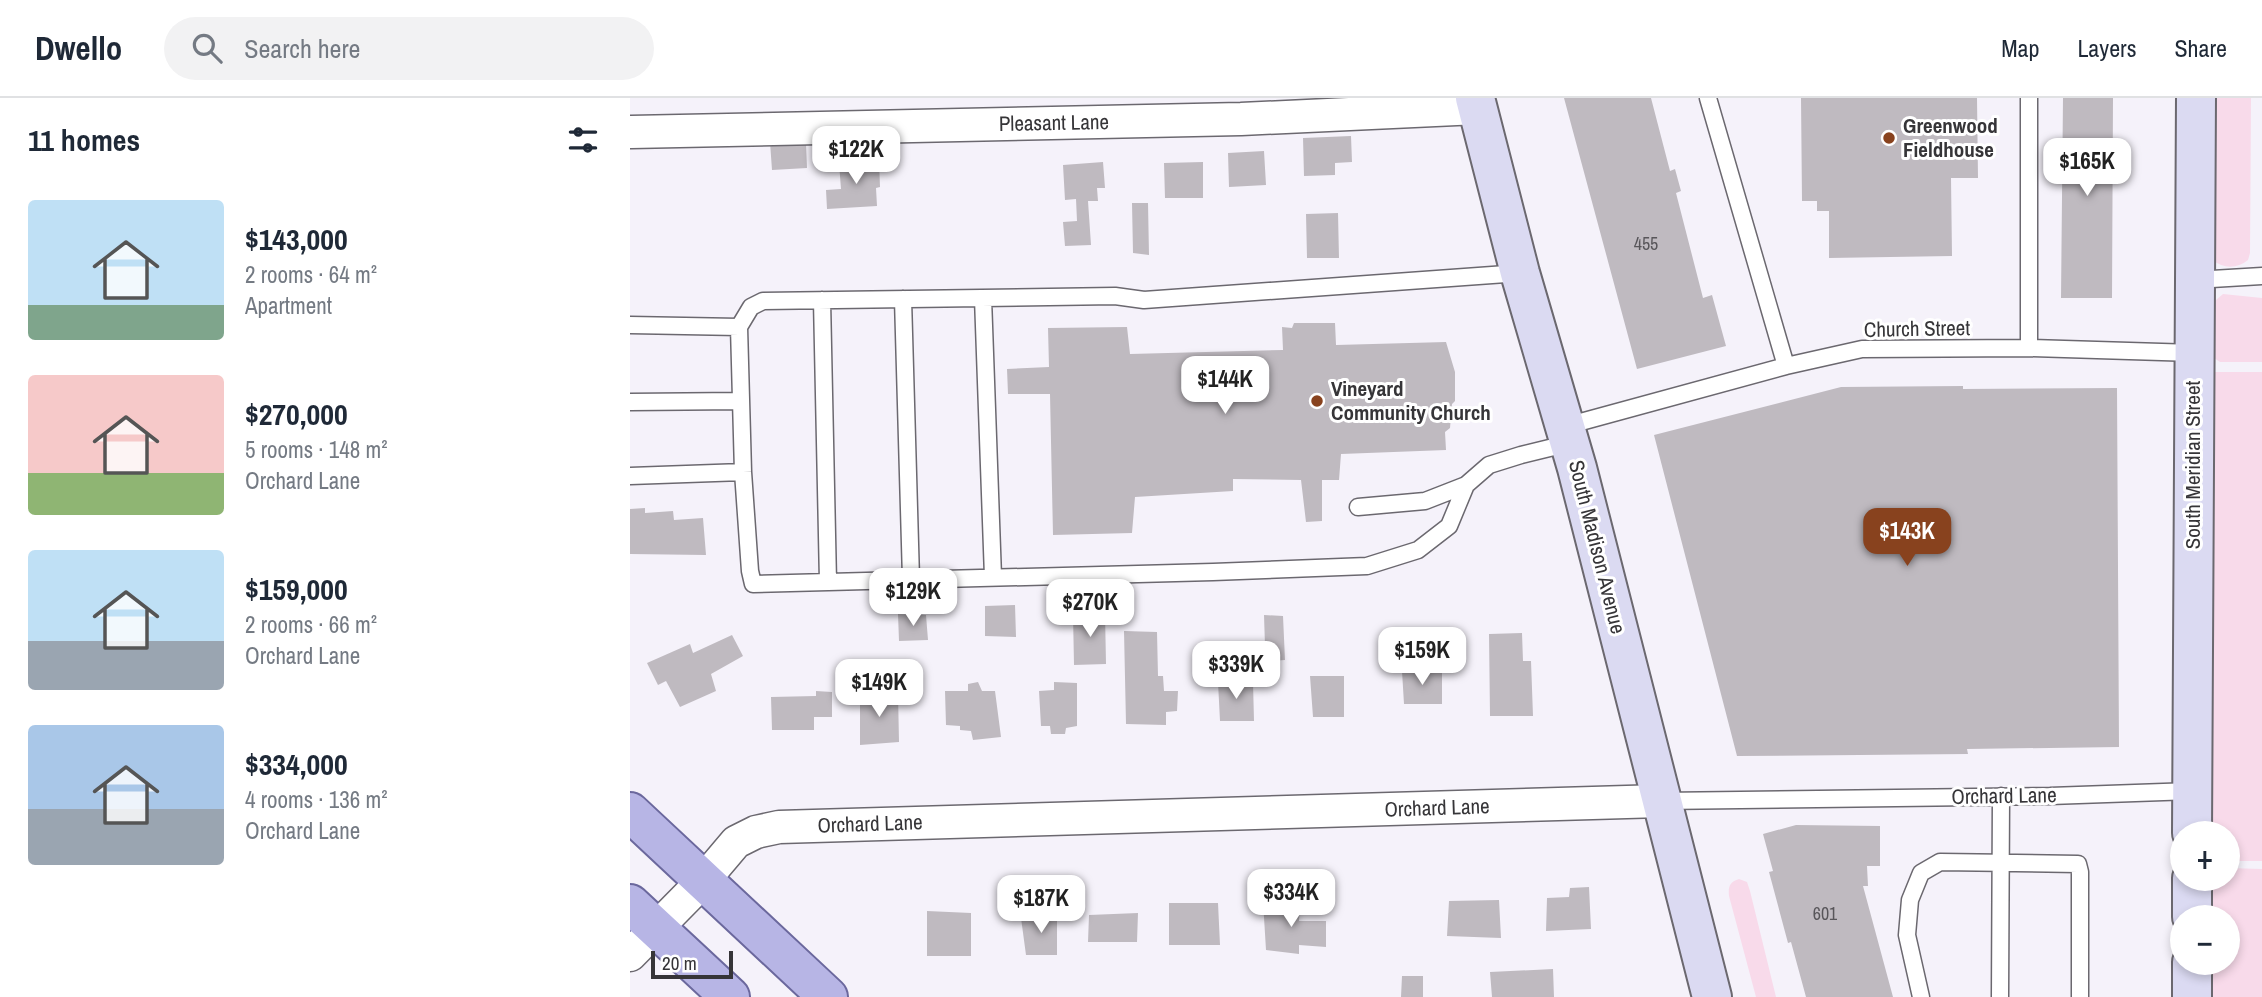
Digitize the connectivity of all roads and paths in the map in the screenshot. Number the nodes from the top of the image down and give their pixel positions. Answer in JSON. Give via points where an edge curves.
{"nodes":[{"id":1,"x":1708,"y":98,"type":"edge"},
{"id":2,"x":2029,"y":98,"type":"edge"},
{"id":3,"x":2196,"y":98,"type":"edge"},
{"id":4,"x":1476,"y":103,"type":"edge"},
{"id":5,"x":631,"y":132,"type":"edge"},
{"id":6,"x":1520,"y":273,"type":"junction"},
{"id":7,"x":2262,"y":276,"type":"edge"},
{"id":8,"x":2195,"y":280,"type":"junction"},
{"id":9,"x":983,"y":298,"type":"junction"},
{"id":10,"x":903,"y":299,"type":"junction"},
{"id":11,"x":822,"y":300,"type":"junction"},
{"id":12,"x":630,"y":325,"type":"edge"},
{"id":13,"x":740,"y":327,"type":"junction"},
{"id":14,"x":2029,"y":348,"type":"junction"},
{"id":15,"x":2194,"y":353,"type":"junction"},
{"id":16,"x":1786,"y":366,"type":"junction"},
{"id":17,"x":741,"y":401,"type":"junction"},
{"id":18,"x":630,"y":402,"type":"edge"},
{"id":19,"x":1568,"y":435,"type":"junction"},
{"id":20,"x":743,"y":472,"type":"junction"},
{"id":21,"x":630,"y":476,"type":"edge"},
{"id":22,"x":1466,"y":485,"type":"junction"},
{"id":23,"x":1358,"y":508,"type":"dead end"},
{"id":24,"x":993,"y":577,"type":"junction"},
{"id":25,"x":911,"y":579,"type":"junction"},
{"id":26,"x":828,"y":582,"type":"junction"},
{"id":27,"x":2192,"y":791,"type":"junction"},
{"id":28,"x":2001,"y":796,"type":"junction"},
{"id":29,"x":1661,"y":801,"type":"junction"},
{"id":30,"x":630,"y":812,"type":"edge"},
{"id":31,"x":2192,"y":821,"type":"edge"},
{"id":32,"x":2001,"y":863,"type":"junction"},
{"id":33,"x":668,"y":904,"type":"edge"},
{"id":34,"x":630,"y":956,"type":"edge"},
{"id":35,"x":2192,"y":975,"type":"edge"},
{"id":36,"x":730,"y":997,"type":"edge"},
{"id":37,"x":828,"y":997,"type":"edge"},
{"id":38,"x":1712,"y":997,"type":"edge"},
{"id":39,"x":1922,"y":997,"type":"edge"},
{"id":40,"x":2000,"y":997,"type":"edge"},
{"id":41,"x":2080,"y":997,"type":"edge"},
{"id":42,"x":2192,"y":997,"type":"edge"}],
"edges":[{"from":1,"to":16,"type":"lane"},
{"from":2,"to":14,"type":"lane"},
{"from":3,"to":8,"type":"main road","name":"South Meridian Street"},
{"from":4,"to":5,"type":"street","name":"Pleasant Lane","via":[[1241,119]]},
{"from":4,"to":6,"type":"main road","name":"South Madison Avenue"},
{"from":6,"to":9,"type":"lane","via":[[1144,300],[1115,296]]},
{"from":6,"to":19,"type":"main road","name":"South Madison Avenue"},
{"from":7,"to":8,"type":"lane"},
{"from":8,"to":15,"type":"main road","name":"South Meridian Street"},
{"from":9,"to":10,"type":"lane"},
{"from":9,"to":24,"type":"lane"},
{"from":10,"to":11,"type":"lane"},
{"from":10,"to":25,"type":"lane"},
{"from":11,"to":13,"type":"lane","via":[[763,301],[751,307]]},
{"from":11,"to":26,"type":"lane"},
{"from":12,"to":13,"type":"lane"},
{"from":13,"to":17,"type":"lane"},
{"from":14,"to":15,"type":"lane","name":"Church Street"},
{"from":14,"to":16,"type":"lane","name":"Church Street","via":[[1862,349]]},
{"from":15,"to":27,"type":"main road","name":"South Meridian Street"},
{"from":16,"to":19,"type":"lane","name":"Church Street"},
{"from":17,"to":18,"type":"lane"},
{"from":17,"to":20,"type":"lane"},
{"from":19,"to":22,"type":"lane","name":"Church Street","via":[[1489,465]]},
{"from":19,"to":29,"type":"main road","name":"South Madison Avenue"},
{"from":20,"to":21,"type":"lane"},
{"from":20,"to":26,"type":"lane","via":[[753,584]]},
{"from":22,"to":23,"type":"lane","via":[[1424,501]]},
{"from":22,"to":24,"type":"lane","via":[[1450,526],[1418,550],[1367,566]]},
{"from":24,"to":25,"type":"lane"},
{"from":25,"to":26,"type":"lane"},
{"from":27,"to":28,"type":"lane","name":"Orchard Lane"},
{"from":27,"to":31,"type":"main road","name":"South Meridian Street"},
{"from":28,"to":29,"type":"lane","name":"Orchard Lane"},
{"from":28,"to":32,"type":"lane"},
{"from":29,"to":33,"type":"street","name":"Orchard Lane","via":[[779,827],[736,842]]},
{"from":29,"to":38,"type":"main road","name":"South Madison Avenue"},
{"from":30,"to":33,"type":"main road"},
{"from":32,"to":39,"type":"lane","via":[[1940,862],[1921,873],[1910,900],[1908,935]]},
{"from":32,"to":40,"type":"lane"},
{"from":32,"to":41,"type":"lane","via":[[2078,864]]},
{"from":33,"to":34,"type":"street","name":"Orchard Lane"},
{"from":33,"to":36,"type":"main road"},
{"from":33,"to":37,"type":"main road"},
{"from":35,"to":42,"type":"main road"}]}
